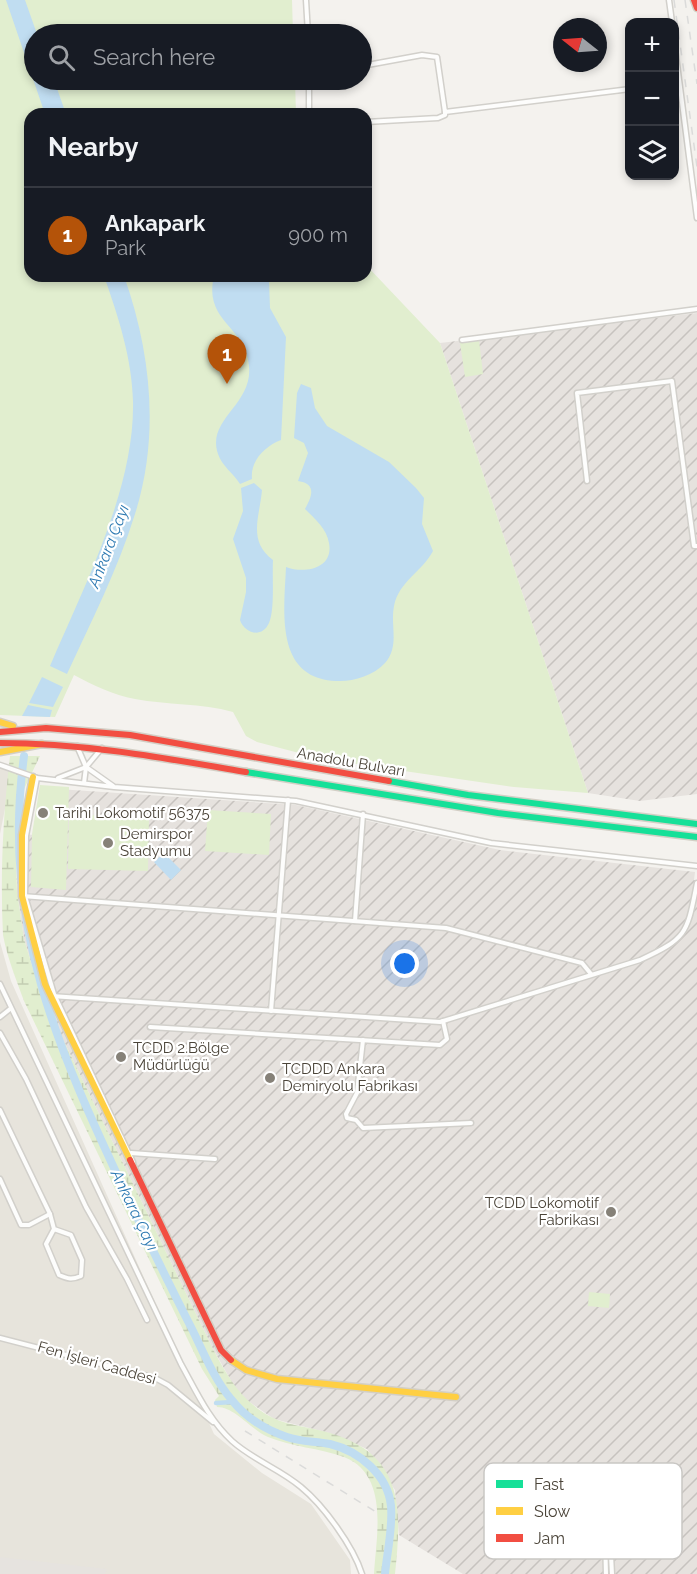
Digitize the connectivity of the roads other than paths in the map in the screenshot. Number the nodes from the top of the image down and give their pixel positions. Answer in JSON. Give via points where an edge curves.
{"nodes":[{"id":1,"x":306,"y":0,"type":"edge"},
{"id":2,"x":669,"y":0,"type":"edge"},
{"id":3,"x":694,"y":0,"type":"edge"},
{"id":4,"x":697,"y":8,"type":"edge"},
{"id":5,"x":671,"y":18,"type":"edge"},
{"id":6,"x":307,"y":24,"type":"edge"},
{"id":7,"x":372,"y":64,"type":"edge"},
{"id":8,"x":679,"y":72,"type":"edge"},
{"id":9,"x":680,"y":82,"type":"joint"},
{"id":10,"x":309,"y":90,"type":"edge"},
{"id":11,"x":625,"y":90,"type":"edge"},
{"id":12,"x":309,"y":108,"type":"edge"},
{"id":13,"x":445,"y":112,"type":"junction"},
{"id":14,"x":372,"y":122,"type":"edge"},
{"id":15,"x":697,"y":218,"type":"edge"},
{"id":16,"x":697,"y":309,"type":"edge"},
{"id":17,"x":462,"y":340,"type":"dead end"},
{"id":18,"x":587,"y":481,"type":"dead end"},
{"id":19,"x":697,"y":546,"type":"edge"},
{"id":20,"x":0,"y":724,"type":"edge"},
{"id":21,"x":12,"y":729,"type":"junction"},
{"id":22,"x":0,"y":732,"type":"edge"},
{"id":23,"x":46,"y":742,"type":"junction"},
{"id":24,"x":0,"y":743,"type":"edge"},
{"id":25,"x":76,"y":746,"type":"junction"},
{"id":26,"x":102,"y":748,"type":"junction"},
{"id":27,"x":0,"y":752,"type":"edge"},
{"id":28,"x":0,"y":765,"type":"edge"},
{"id":29,"x":86,"y":767,"type":"junction"},
{"id":30,"x":33,"y":777,"type":"junction"},
{"id":31,"x":56,"y":779,"type":"junction"},
{"id":32,"x":84,"y":783,"type":"junction"},
{"id":33,"x":114,"y":787,"type":"junction"},
{"id":34,"x":288,"y":800,"type":"junction"},
{"id":35,"x":363,"y":814,"type":"junction"},
{"id":36,"x":697,"y":824,"type":"edge"},
{"id":37,"x":697,"y":837,"type":"edge"},
{"id":38,"x":697,"y":866,"type":"edge"},
{"id":39,"x":697,"y":883,"type":"edge"},
{"id":40,"x":24,"y":896,"type":"junction"},
{"id":41,"x":279,"y":915,"type":"junction"},
{"id":42,"x":355,"y":921,"type":"junction"},
{"id":43,"x":591,"y":974,"type":"junction"},
{"id":44,"x":0,"y":984,"type":"edge"},
{"id":45,"x":52,"y":997,"type":"junction"},
{"id":46,"x":10,"y":1009,"type":"junction"},
{"id":47,"x":271,"y":1011,"type":"junction"},
{"id":48,"x":0,"y":1016,"type":"edge"},
{"id":49,"x":443,"y":1021,"type":"junction"},
{"id":50,"x":150,"y":1026,"type":"dead end"},
{"id":51,"x":0,"y":1033,"type":"edge"},
{"id":52,"x":363,"y":1040,"type":"junction"},
{"id":53,"x":0,"y":1110,"type":"edge"},
{"id":54,"x":471,"y":1123,"type":"dead end"},
{"id":55,"x":129,"y":1154,"type":"junction"},
{"id":56,"x":215,"y":1159,"type":"dead end"},
{"id":57,"x":1,"y":1182,"type":"edge"},
{"id":58,"x":50,"y":1214,"type":"junction"},
{"id":59,"x":54,"y":1229,"type":"junction"},
{"id":60,"x":147,"y":1320,"type":"dead end"},
{"id":61,"x":0,"y":1338,"type":"edge"},
{"id":62,"x":456,"y":1397,"type":"dead end"},
{"id":63,"x":215,"y":1424,"type":"junction"},
{"id":64,"x":606,"y":1559,"type":"edge"},
{"id":65,"x":611,"y":1559,"type":"edge"},
{"id":66,"x":362,"y":1574,"type":"edge"},
{"id":67,"x":606,"y":1574,"type":"edge"},
{"id":68,"x":612,"y":1574,"type":"edge"}],
"edges":[{"from":1,"to":6,"type":"street"},
{"from":2,"to":5,"type":"street"},
{"from":3,"to":4,"type":"main road"},
{"from":7,"to":13,"type":"street","via":[[422,55],[437,57]]},
{"from":8,"to":9,"type":"street"},
{"from":9,"to":15,"type":"street"},
{"from":10,"to":12,"type":"street"},
{"from":11,"to":13,"type":"street"},
{"from":13,"to":14,"type":"street","via":[[438,118]]},
{"from":16,"to":17,"type":"street"},
{"from":18,"to":19,"type":"street","via":[[577,393],[672,381]]},
{"from":20,"to":21,"type":"main road"},
{"from":21,"to":22,"type":"main road"},
{"from":21,"to":36,"type":"main road","name":"Anadolu Bulvarı","via":[[130,735],[468,795]]},
{"from":23,"to":24,"type":"main road","name":"Anadolu Bulvarı"},
{"from":23,"to":25,"type":"main road","name":"Anadolu Bulvarı"},
{"from":23,"to":27,"type":"main road"},
{"from":25,"to":26,"type":"main road","name":"Anadolu Bulvarı"},
{"from":25,"to":29,"type":"street"},
{"from":26,"to":29,"type":"street"},
{"from":26,"to":37,"type":"main road","name":"Anadolu Bulvarı","via":[[498,813]]},
{"from":28,"to":30,"type":"street"},
{"from":29,"to":31,"type":"street"},
{"from":29,"to":32,"type":"street"},
{"from":29,"to":33,"type":"street"},
{"from":30,"to":31,"type":"street"},
{"from":30,"to":40,"type":"main road","via":[[22,835]]},
{"from":31,"to":32,"type":"street"},
{"from":32,"to":33,"type":"street"},
{"from":33,"to":34,"type":"street"},
{"from":34,"to":35,"type":"street"},
{"from":34,"to":41,"type":"street"},
{"from":35,"to":38,"type":"street","via":[[491,843]]},
{"from":35,"to":42,"type":"street"},
{"from":39,"to":43,"type":"street","via":[[690,918],[681,938],[640,960]]},
{"from":40,"to":41,"type":"street"},
{"from":40,"to":45,"type":"main road"},
{"from":41,"to":42,"type":"street"},
{"from":41,"to":47,"type":"street"},
{"from":42,"to":43,"type":"street","via":[[446,928],[582,963]]},
{"from":43,"to":49,"type":"street"},
{"from":44,"to":46,"type":"street"},
{"from":45,"to":47,"type":"street"},
{"from":45,"to":55,"type":"main road"},
{"from":46,"to":48,"type":"street"},
{"from":46,"to":63,"type":"street","via":[[181,1364]]},
{"from":47,"to":49,"type":"street"},
{"from":49,"to":52,"type":"street","via":[[447,1039],[440,1045]]},
{"from":50,"to":52,"type":"street"},
{"from":51,"to":60,"type":"street"},
{"from":52,"to":54,"type":"street","via":[[357,1093],[347,1118],[356,1120],[363,1128]]},
{"from":53,"to":58,"type":"street"},
{"from":55,"to":56,"type":"street"},
{"from":55,"to":62,"type":"main road","via":[[198,1305],[221,1350],[236,1366],[277,1379]]},
{"from":57,"to":58,"type":"street","via":[[21,1225]]},
{"from":58,"to":59,"type":"street"},
{"from":59,"to":59,"type":"street","via":[[46,1244],[58,1275],[69,1280],[81,1276],[82,1260],[71,1235]]},
{"from":61,"to":63,"type":"street","name":"Fen İşleri Caddesi","via":[[154,1378]]},
{"from":63,"to":66,"type":"street","via":[[246,1454],[301,1486],[347,1543]]},
{"from":64,"to":67,"type":"street"},
{"from":65,"to":68,"type":"street"}]}
